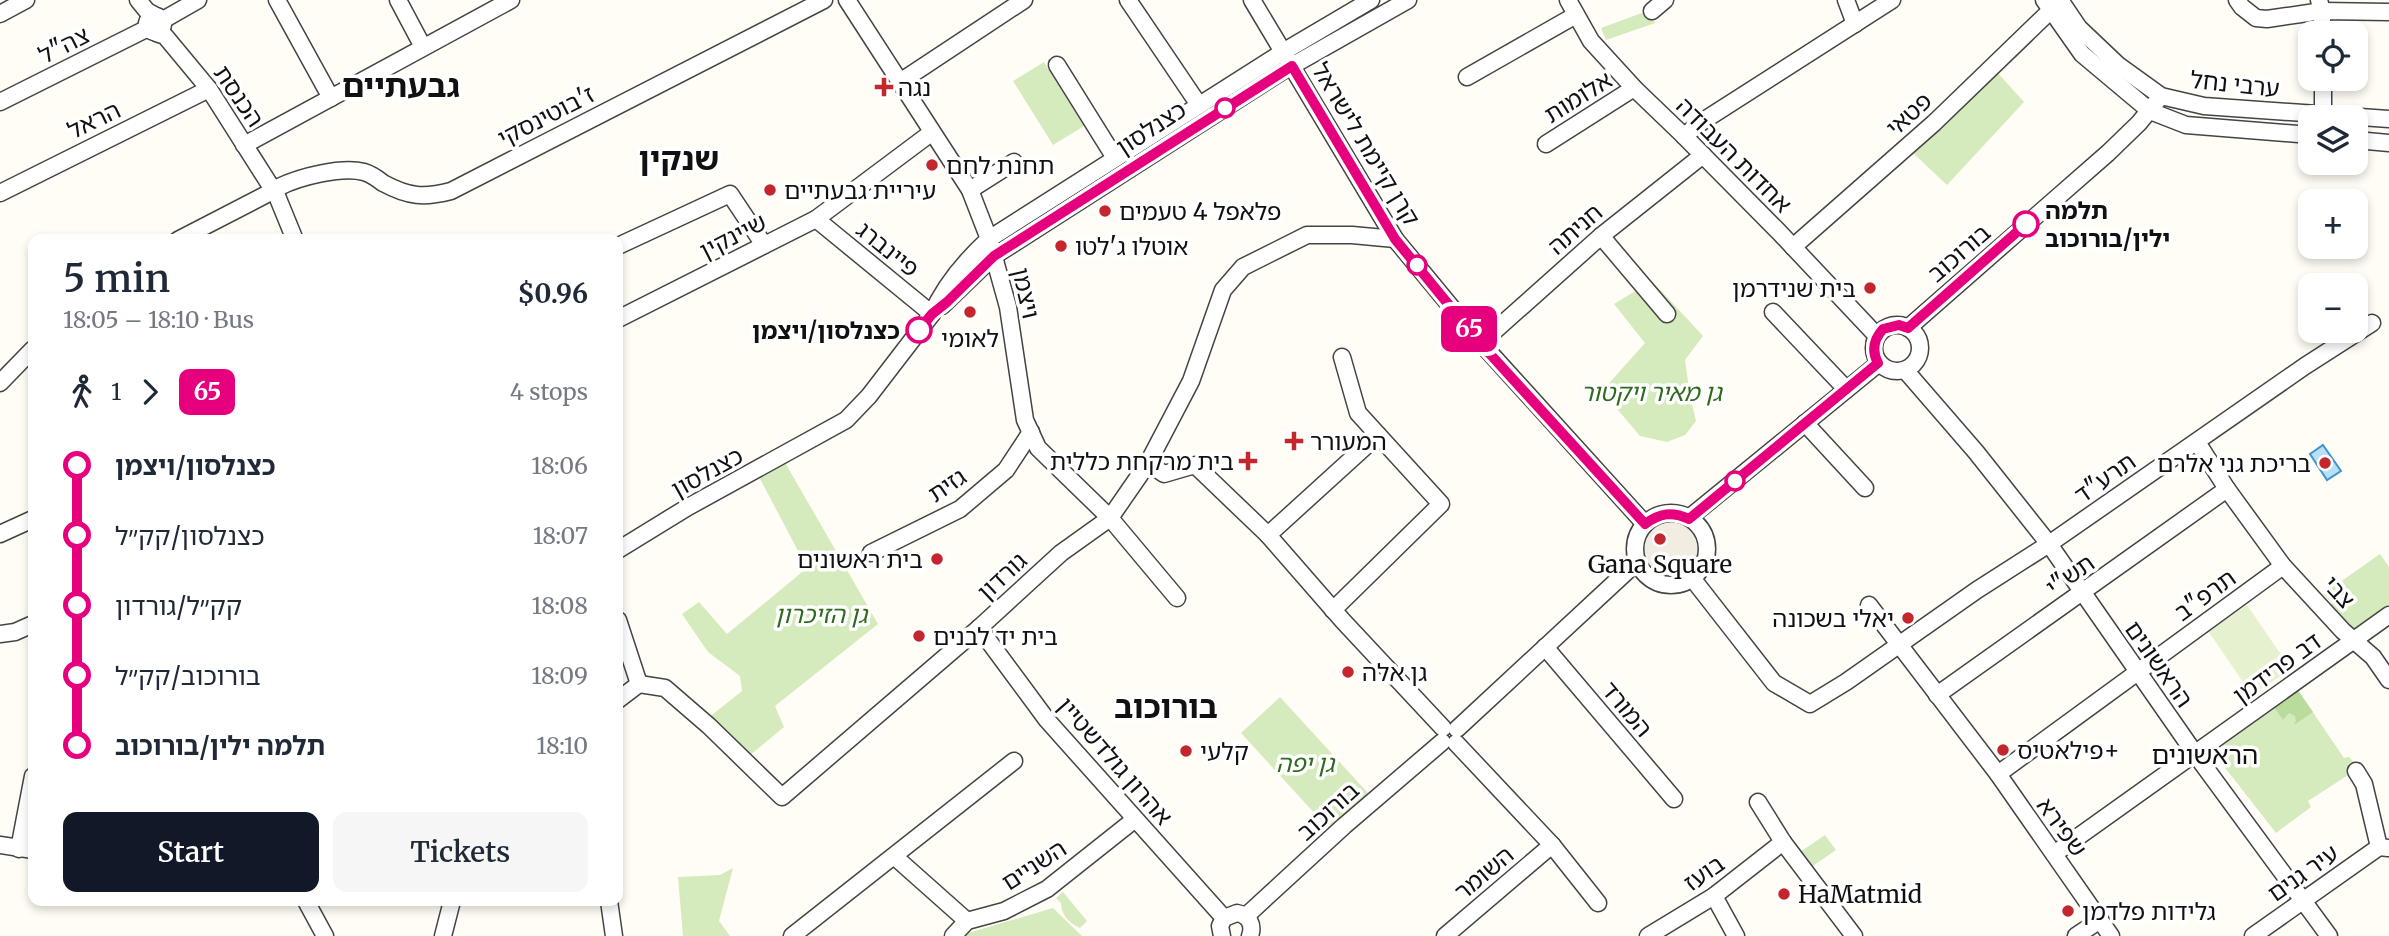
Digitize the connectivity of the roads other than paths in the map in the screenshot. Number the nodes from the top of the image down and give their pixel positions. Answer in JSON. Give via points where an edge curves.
{"nodes":[{"id":1,"x":26,"y":0,"type":"edge"},
{"id":2,"x":198,"y":0,"type":"edge"},
{"id":3,"x":277,"y":0,"type":"edge"},
{"id":4,"x":398,"y":0,"type":"edge"},
{"id":5,"x":824,"y":0,"type":"edge"},
{"id":6,"x":847,"y":0,"type":"edge"},
{"id":7,"x":1024,"y":0,"type":"edge"},
{"id":8,"x":1128,"y":0,"type":"edge"},
{"id":9,"x":1252,"y":0,"type":"edge"},
{"id":10,"x":1371,"y":0,"type":"edge"},
{"id":11,"x":1408,"y":0,"type":"edge"},
{"id":12,"x":1568,"y":0,"type":"edge"},
{"id":13,"x":1665,"y":0,"type":"edge"},
{"id":14,"x":1846,"y":0,"type":"edge"},
{"id":15,"x":1892,"y":0,"type":"edge"},
{"id":16,"x":2238,"y":0,"type":"edge"},
{"id":17,"x":501,"y":3,"type":"edge"},
{"id":18,"x":2051,"y":4,"type":"edge"},
{"id":19,"x":2320,"y":6,"type":"edge"},
{"id":20,"x":1651,"y":11,"type":"dead end"},
{"id":21,"x":2389,"y":12,"type":"edge"},
{"id":22,"x":0,"y":14,"type":"edge"},
{"id":23,"x":1576,"y":15,"type":"junction"},
{"id":24,"x":154,"y":21,"type":"edge"},
{"id":25,"x":1855,"y":24,"type":"junction"},
{"id":26,"x":423,"y":47,"type":"junction"},
{"id":27,"x":1288,"y":59,"type":"junction"},
{"id":28,"x":1057,"y":65,"type":"dead end"},
{"id":29,"x":1467,"y":77,"type":"dead end"},
{"id":30,"x":900,"y":82,"type":"junction"},
{"id":31,"x":1634,"y":88,"type":"junction"},
{"id":32,"x":209,"y":89,"type":"junction"},
{"id":33,"x":2161,"y":96,"type":"junction"},
{"id":34,"x":331,"y":98,"type":"junction"},
{"id":35,"x":0,"y":102,"type":"edge"},
{"id":36,"x":1199,"y":105,"type":"junction"},
{"id":37,"x":2150,"y":111,"type":"junction"},
{"id":38,"x":2298,"y":113,"type":"edge"},
{"id":39,"x":2368,"y":118,"type":"edge"},
{"id":40,"x":2389,"y":119,"type":"edge"},
{"id":41,"x":931,"y":133,"type":"junction"},
{"id":42,"x":2298,"y":134,"type":"edge"},
{"id":43,"x":1684,"y":136,"type":"junction"},
{"id":44,"x":2368,"y":141,"type":"edge"},
{"id":45,"x":2388,"y":143,"type":"edge"},
{"id":46,"x":1546,"y":144,"type":"dead end"},
{"id":47,"x":244,"y":145,"type":"junction"},
{"id":48,"x":914,"y":145,"type":"junction"},
{"id":49,"x":943,"y":149,"type":"junction"},
{"id":50,"x":1703,"y":155,"type":"junction"},
{"id":51,"x":1115,"y":158,"type":"junction"},
{"id":52,"x":1014,"y":162,"type":"dead end"},
{"id":53,"x":970,"y":190,"type":"junction"},
{"id":54,"x":273,"y":191,"type":"junction"},
{"id":55,"x":0,"y":192,"type":"edge"},
{"id":56,"x":816,"y":219,"type":"junction"},
{"id":57,"x":190,"y":234,"type":"edge"},
{"id":58,"x":292,"y":234,"type":"edge"},
{"id":59,"x":1601,"y":236,"type":"junction"},
{"id":60,"x":989,"y":239,"type":"junction"},
{"id":61,"x":1395,"y":239,"type":"junction"},
{"id":62,"x":623,"y":244,"type":"edge"},
{"id":63,"x":764,"y":245,"type":"junction"},
{"id":64,"x":1793,"y":247,"type":"junction"},
{"id":65,"x":994,"y":256,"type":"junction"},
{"id":66,"x":1773,"y":312,"type":"dead end"},
{"id":67,"x":932,"y":314,"type":"junction"},
{"id":68,"x":1667,"y":314,"type":"dead end"},
{"id":69,"x":623,"y":316,"type":"edge"},
{"id":70,"x":2372,"y":323,"type":"dead end"},
{"id":71,"x":1908,"y":328,"type":"junction"},
{"id":72,"x":1877,"y":336,"type":"junction"},
{"id":73,"x":1480,"y":343,"type":"junction"},
{"id":74,"x":28,"y":354,"type":"edge"},
{"id":75,"x":1342,"y":357,"type":"dead end"},
{"id":76,"x":1878,"y":363,"type":"junction"},
{"id":77,"x":1905,"y":370,"type":"junction"},
{"id":78,"x":0,"y":383,"type":"edge"},
{"id":79,"x":1846,"y":389,"type":"junction"},
{"id":80,"x":1805,"y":423,"type":"junction"},
{"id":81,"x":1031,"y":432,"type":"junction"},
{"id":82,"x":1378,"y":435,"type":"junction"},
{"id":83,"x":2197,"y":442,"type":"junction"},
{"id":84,"x":1148,"y":463,"type":"junction"},
{"id":85,"x":1865,"y":488,"type":"dead end"},
{"id":86,"x":2227,"y":489,"type":"junction"},
{"id":87,"x":1110,"y":518,"type":"junction"},
{"id":88,"x":1689,"y":519,"type":"junction"},
{"id":89,"x":28,"y":521,"type":"edge"},
{"id":90,"x":1645,"y":524,"type":"junction"},
{"id":91,"x":0,"y":534,"type":"edge"},
{"id":92,"x":1268,"y":535,"type":"junction"},
{"id":93,"x":2049,"y":544,"type":"junction"},
{"id":94,"x":623,"y":547,"type":"edge"},
{"id":95,"x":871,"y":553,"type":"dead end"},
{"id":96,"x":1637,"y":562,"type":"junction"},
{"id":97,"x":2283,"y":566,"type":"junction"},
{"id":98,"x":1692,"y":578,"type":"junction"},
{"id":99,"x":2082,"y":594,"type":"junction"},
{"id":100,"x":1177,"y":598,"type":"dead end"},
{"id":101,"x":1869,"y":605,"type":"dead end"},
{"id":102,"x":1333,"y":610,"type":"junction"},
{"id":103,"x":2389,"y":615,"type":"edge"},
{"id":104,"x":28,"y":626,"type":"edge"},
{"id":105,"x":979,"y":628,"type":"junction"},
{"id":106,"x":0,"y":634,"type":"edge"},
{"id":107,"x":623,"y":635,"type":"edge"},
{"id":108,"x":2354,"y":640,"type":"junction"},
{"id":109,"x":1899,"y":645,"type":"junction"},
{"id":110,"x":1545,"y":648,"type":"junction"},
{"id":111,"x":2137,"y":672,"type":"junction"},
{"id":112,"x":2389,"y":680,"type":"edge"},
{"id":113,"x":639,"y":684,"type":"junction"},
{"id":114,"x":623,"y":695,"type":"edge"},
{"id":115,"x":1937,"y":695,"type":"junction"},
{"id":116,"x":1449,"y":736,"type":"junction"},
{"id":117,"x":2196,"y":755,"type":"junction"},
{"id":118,"x":1014,"y":761,"type":"dead end"},
{"id":119,"x":2356,"y":771,"type":"dead end"},
{"id":120,"x":1998,"y":774,"type":"junction"},
{"id":121,"x":1674,"y":799,"type":"dead end"},
{"id":122,"x":1758,"y":802,"type":"dead end"},
{"id":123,"x":1134,"y":820,"type":"junction"},
{"id":124,"x":28,"y":829,"type":"edge"},
{"id":125,"x":1783,"y":842,"type":"junction"},
{"id":126,"x":0,"y":845,"type":"edge"},
{"id":127,"x":1552,"y":845,"type":"junction"},
{"id":128,"x":2384,"y":848,"type":"edge"},
{"id":129,"x":26,"y":850,"type":"edge"},
{"id":130,"x":2054,"y":854,"type":"junction"},
{"id":131,"x":895,"y":856,"type":"junction"},
{"id":132,"x":1714,"y":896,"type":"junction"},
{"id":133,"x":2302,"y":901,"type":"junction"},
{"id":134,"x":1598,"y":903,"type":"dead end"},
{"id":135,"x":309,"y":906,"type":"edge"},
{"id":136,"x":452,"y":906,"type":"edge"},
{"id":137,"x":610,"y":906,"type":"edge"},
{"id":138,"x":1246,"y":916,"type":"junction"},
{"id":139,"x":1224,"y":918,"type":"junction"},
{"id":140,"x":2100,"y":920,"type":"junction"},
{"id":141,"x":967,"y":921,"type":"junction"},
{"id":142,"x":325,"y":936,"type":"edge"},
{"id":143,"x":443,"y":936,"type":"edge"},
{"id":144,"x":614,"y":936,"type":"edge"},
{"id":145,"x":792,"y":936,"type":"edge"},
{"id":146,"x":953,"y":936,"type":"edge"},
{"id":147,"x":1221,"y":936,"type":"edge"},
{"id":148,"x":1250,"y":936,"type":"edge"},
{"id":149,"x":1445,"y":936,"type":"edge"},
{"id":150,"x":1648,"y":936,"type":"edge"},
{"id":151,"x":1736,"y":936,"type":"edge"},
{"id":152,"x":1854,"y":936,"type":"edge"},
{"id":153,"x":2076,"y":936,"type":"edge"},
{"id":154,"x":2111,"y":936,"type":"edge"},
{"id":155,"x":2253,"y":936,"type":"edge"},
{"id":156,"x":2329,"y":936,"type":"edge"}],
"edges":[{"from":1,"to":22,"type":"street"},
{"from":2,"to":24,"type":"street","name":"צה\"ל"},
{"from":3,"to":34,"type":"street"},
{"from":4,"to":26,"type":"street"},
{"from":5,"to":54,"type":"street","name":"ז'בוטינסקי","via":[[451,191],[428,197],[401,192],[364,172],[296,178]]},
{"from":6,"to":30,"type":"street","name":"ויצמן"},
{"from":7,"to":30,"type":"street"},
{"from":8,"to":36,"type":"street"},
{"from":9,"to":27,"type":"street","name":"קרן קיימת לישראל"},
{"from":10,"to":27,"type":"street","name":"כצנלסון"},
{"from":11,"to":27,"type":"street","name":"כצנלסון"},
{"from":12,"to":23,"type":"street","name":"אחדות העבודה"},
{"from":13,"to":20,"type":"street"},
{"from":14,"to":25,"type":"street"},
{"from":15,"to":25,"type":"street"},
{"from":16,"to":19,"type":"street","via":[[2256,18],[2267,19]]},
{"from":17,"to":26,"type":"street"},
{"from":18,"to":33,"type":"street","via":[[2118,65]]},
{"from":18,"to":37,"type":"street","name":"ערבי נחל","via":[[2082,54]]},
{"from":18,"to":64,"type":"street","name":"פטאי","via":[[1934,123]]},
{"from":19,"to":21,"type":"street"},
{"from":23,"to":29,"type":"street"},
{"from":23,"to":31,"type":"street","name":"אחדות העבודה","via":[[1591,41]]},
{"from":24,"to":32,"type":"street","name":"הכנסת"},
{"from":24,"to":35,"type":"street","name":"צה\"ל"},
{"from":25,"to":43,"type":"street"},
{"from":26,"to":34,"type":"street"},
{"from":27,"to":36,"type":"street","name":"כצנלסון"},
{"from":27,"to":61,"type":"street","name":"קרן קיימת לישראל"},
{"from":27,"to":65,"type":"street","name":"כצנלסון"},
{"from":28,"to":51,"type":"street"},
{"from":30,"to":41,"type":"street","name":"ויצמן"},
{"from":31,"to":43,"type":"street","name":"אחדות העבודה"},
{"from":31,"to":46,"type":"street","name":"אלומות"},
{"from":32,"to":47,"type":"street","name":"הכנסת"},
{"from":32,"to":55,"type":"street","name":"הראל"},
{"from":33,"to":37,"type":"street","name":"בורוכוב"},
{"from":33,"to":38,"type":"street","name":"ערבי נחל","via":[[2204,106]]},
{"from":34,"to":47,"type":"street"},
{"from":36,"to":51,"type":"street","name":"כצנלסון"},
{"from":37,"to":42,"type":"street","name":"ערבי נחל","via":[[2186,125]]},
{"from":37,"to":71,"type":"street","name":"בורוכוב"},
{"from":39,"to":40,"type":"street","name":"ערבי נחל"},
{"from":41,"to":48,"type":"street","name":"שיינקין"},
{"from":41,"to":49,"type":"street","name":"ויצמן"},
{"from":43,"to":50,"type":"street","name":"אחדות העבודה"},
{"from":44,"to":45,"type":"street"},
{"from":47,"to":54,"type":"street","name":"הכנסת"},
{"from":48,"to":49,"type":"street"},
{"from":48,"to":56,"type":"street","name":"שיינקין"},
{"from":49,"to":53,"type":"street","name":"ויצמן"},
{"from":50,"to":59,"type":"street","name":"חניתה"},
{"from":50,"to":64,"type":"street","name":"אחדות העבודה"},
{"from":51,"to":60,"type":"street","name":"כצנלסון"},
{"from":52,"to":53,"type":"street"},
{"from":53,"to":60,"type":"street","name":"ויצמן"},
{"from":54,"to":57,"type":"street","name":"ז'בוטינסקי"},
{"from":54,"to":58,"type":"street","name":"הכנסת"},
{"from":56,"to":63,"type":"street","name":"שיינקין"},
{"from":56,"to":67,"type":"street","name":"פיינברג"},
{"from":59,"to":68,"type":"street"},
{"from":59,"to":73,"type":"street","name":"חניתה"},
{"from":60,"to":65,"type":"street","name":"ויצמן"},
{"from":60,"to":67,"type":"street","name":"כצנלסון","via":[[961,267]]},
{"from":61,"to":73,"type":"street","name":"קרן קיימת לישראל"},
{"from":61,"to":84,"type":"street","name":"גורדון","via":[[1307,235],[1243,267],[1223,290],[1191,381]]},
{"from":62,"to":63,"type":"street","via":[[730,194]]},
{"from":63,"to":69,"type":"street","name":"שיינקין"},
{"from":64,"to":72,"type":"street","name":"אחדות העבודה"},
{"from":65,"to":67,"type":"street","name":"כצנלסון"},
{"from":65,"to":81,"type":"street","name":"ויצמן"},
{"from":66,"to":79,"type":"street"},
{"from":67,"to":94,"type":"street","name":"כצנלסון","via":[[846,420]]},
{"from":70,"to":83,"type":"street","name":"תרע\"ד"},
{"from":71,"to":72,"type":"street","via":[[1891,326]]},
{"from":71,"to":77,"type":"street","via":[[1920,348],[1919,356]]},
{"from":72,"to":76,"type":"street","via":[[1874,351]]},
{"from":73,"to":90,"type":"street","name":"קרן קיימת לישראל"},
{"from":74,"to":78,"type":"street"},
{"from":75,"to":82,"type":"street","via":[[1358,413]]},
{"from":76,"to":77,"type":"street","via":[[1892,371]]},
{"from":76,"to":79,"type":"street"},
{"from":77,"to":93,"type":"street","name":"הראשונים"},
{"from":79,"to":80,"type":"street"},
{"from":80,"to":85,"type":"street"},
{"from":80,"to":88,"type":"street"},
{"from":81,"to":87,"type":"street","name":"ויצמן","via":[[1038,448]]},
{"from":81,"to":95,"type":"street","name":"גזית","via":[[1006,470],[960,509]]},
{"from":82,"to":92,"type":"street"},
{"from":82,"to":102,"type":"street","via":[[1441,505]]},
{"from":83,"to":86,"type":"street"},
{"from":83,"to":93,"type":"street","name":"תרע\"ד"},
{"from":84,"to":87,"type":"street","name":"גורדון"},
{"from":84,"to":92,"type":"street","via":[[1164,474],[1195,465]]},
{"from":86,"to":97,"type":"street"},
{"from":86,"to":99,"type":"street","name":"תש\"י"},
{"from":87,"to":100,"type":"street","name":"ויצמן"},
{"from":87,"to":105,"type":"street","name":"גורדון","via":[[1061,553]]},
{"from":88,"to":90,"type":"street","via":[[1666,514]]},
{"from":88,"to":98,"type":"street","via":[[1698,526],[1707,548]]},
{"from":89,"to":91,"type":"street"},
{"from":90,"to":96,"type":"street","via":[[1636,542]]},
{"from":92,"to":102,"type":"street"},
{"from":93,"to":99,"type":"street","name":"הראשונים"},
{"from":93,"to":109,"type":"street","name":"תרע\"ד"},
{"from":96,"to":98,"type":"street","via":[[1651,579],[1661,583]]},
{"from":96,"to":110,"type":"street","name":"בורוכוב"},
{"from":97,"to":108,"type":"street","name":"צבי"},
{"from":97,"to":111,"type":"street","name":"תרפ\"ב"},
{"from":98,"to":109,"type":"street","via":[[1774,683],[1810,704]]},
{"from":99,"to":111,"type":"street","name":"הראשונים"},
{"from":99,"to":115,"type":"street","name":"תש\"י"},
{"from":101,"to":109,"type":"street","name":"שפירא"},
{"from":102,"to":116,"type":"street"},
{"from":103,"to":108,"type":"street","name":"דב פרידמן"},
{"from":104,"to":106,"type":"street"},
{"from":105,"to":113,"type":"street","name":"גורדון","via":[[782,797],[665,688]]},
{"from":105,"to":123,"type":"street","name":"אהרון גולדשטיין","via":[[1047,719]]},
{"from":107,"to":113,"type":"street"},
{"from":108,"to":112,"type":"street","name":"צבי"},
{"from":108,"to":117,"type":"street","name":"דב פרידמן"},
{"from":109,"to":115,"type":"street","name":"שפירא"},
{"from":110,"to":116,"type":"street","name":"בורוכוב"},
{"from":110,"to":121,"type":"street","name":"המורד"},
{"from":111,"to":117,"type":"street","name":"הראשונים"},
{"from":111,"to":120,"type":"street","name":"תרפ\"ב"},
{"from":113,"to":114,"type":"street"},
{"from":115,"to":120,"type":"street","name":"שפירא"},
{"from":116,"to":127,"type":"street"},
{"from":116,"to":138,"type":"street","name":"בורוכוב"},
{"from":117,"to":130,"type":"street","name":"דב פרידמן"},
{"from":117,"to":133,"type":"street","name":"הראשונים"},
{"from":118,"to":131,"type":"street"},
{"from":119,"to":128,"type":"street"},
{"from":120,"to":130,"type":"street","name":"שפירא"},
{"from":122,"to":125,"type":"street"},
{"from":123,"to":139,"type":"street","name":"אהרון גולדשטיין"},
{"from":123,"to":141,"type":"street","name":"השניים","via":[[1047,889],[1004,911]]},
{"from":124,"to":129,"type":"street"},
{"from":125,"to":132,"type":"street","name":"בועז"},
{"from":125,"to":152,"type":"street"},
{"from":126,"to":129,"type":"street"},
{"from":127,"to":134,"type":"street"},
{"from":127,"to":149,"type":"street","name":"השומר"},
{"from":128,"to":133,"type":"street","name":"עיר גנים"},
{"from":130,"to":140,"type":"street","name":"שפירא"},
{"from":131,"to":141,"type":"street"},
{"from":131,"to":145,"type":"street"},
{"from":132,"to":150,"type":"street","name":"בועז"},
{"from":132,"to":151,"type":"street"},
{"from":133,"to":155,"type":"street","name":"עיר גנים"},
{"from":133,"to":156,"type":"street","name":"הראשונים"},
{"from":135,"to":142,"type":"street"},
{"from":136,"to":143,"type":"street"},
{"from":137,"to":144,"type":"street"},
{"from":138,"to":139,"type":"street","via":[[1237,913]]},
{"from":138,"to":148,"type":"street","via":[[1252,927]]},
{"from":139,"to":147,"type":"street"},
{"from":140,"to":153,"type":"street"},
{"from":140,"to":154,"type":"street","name":"שפירא"},
{"from":141,"to":146,"type":"street"}]}
